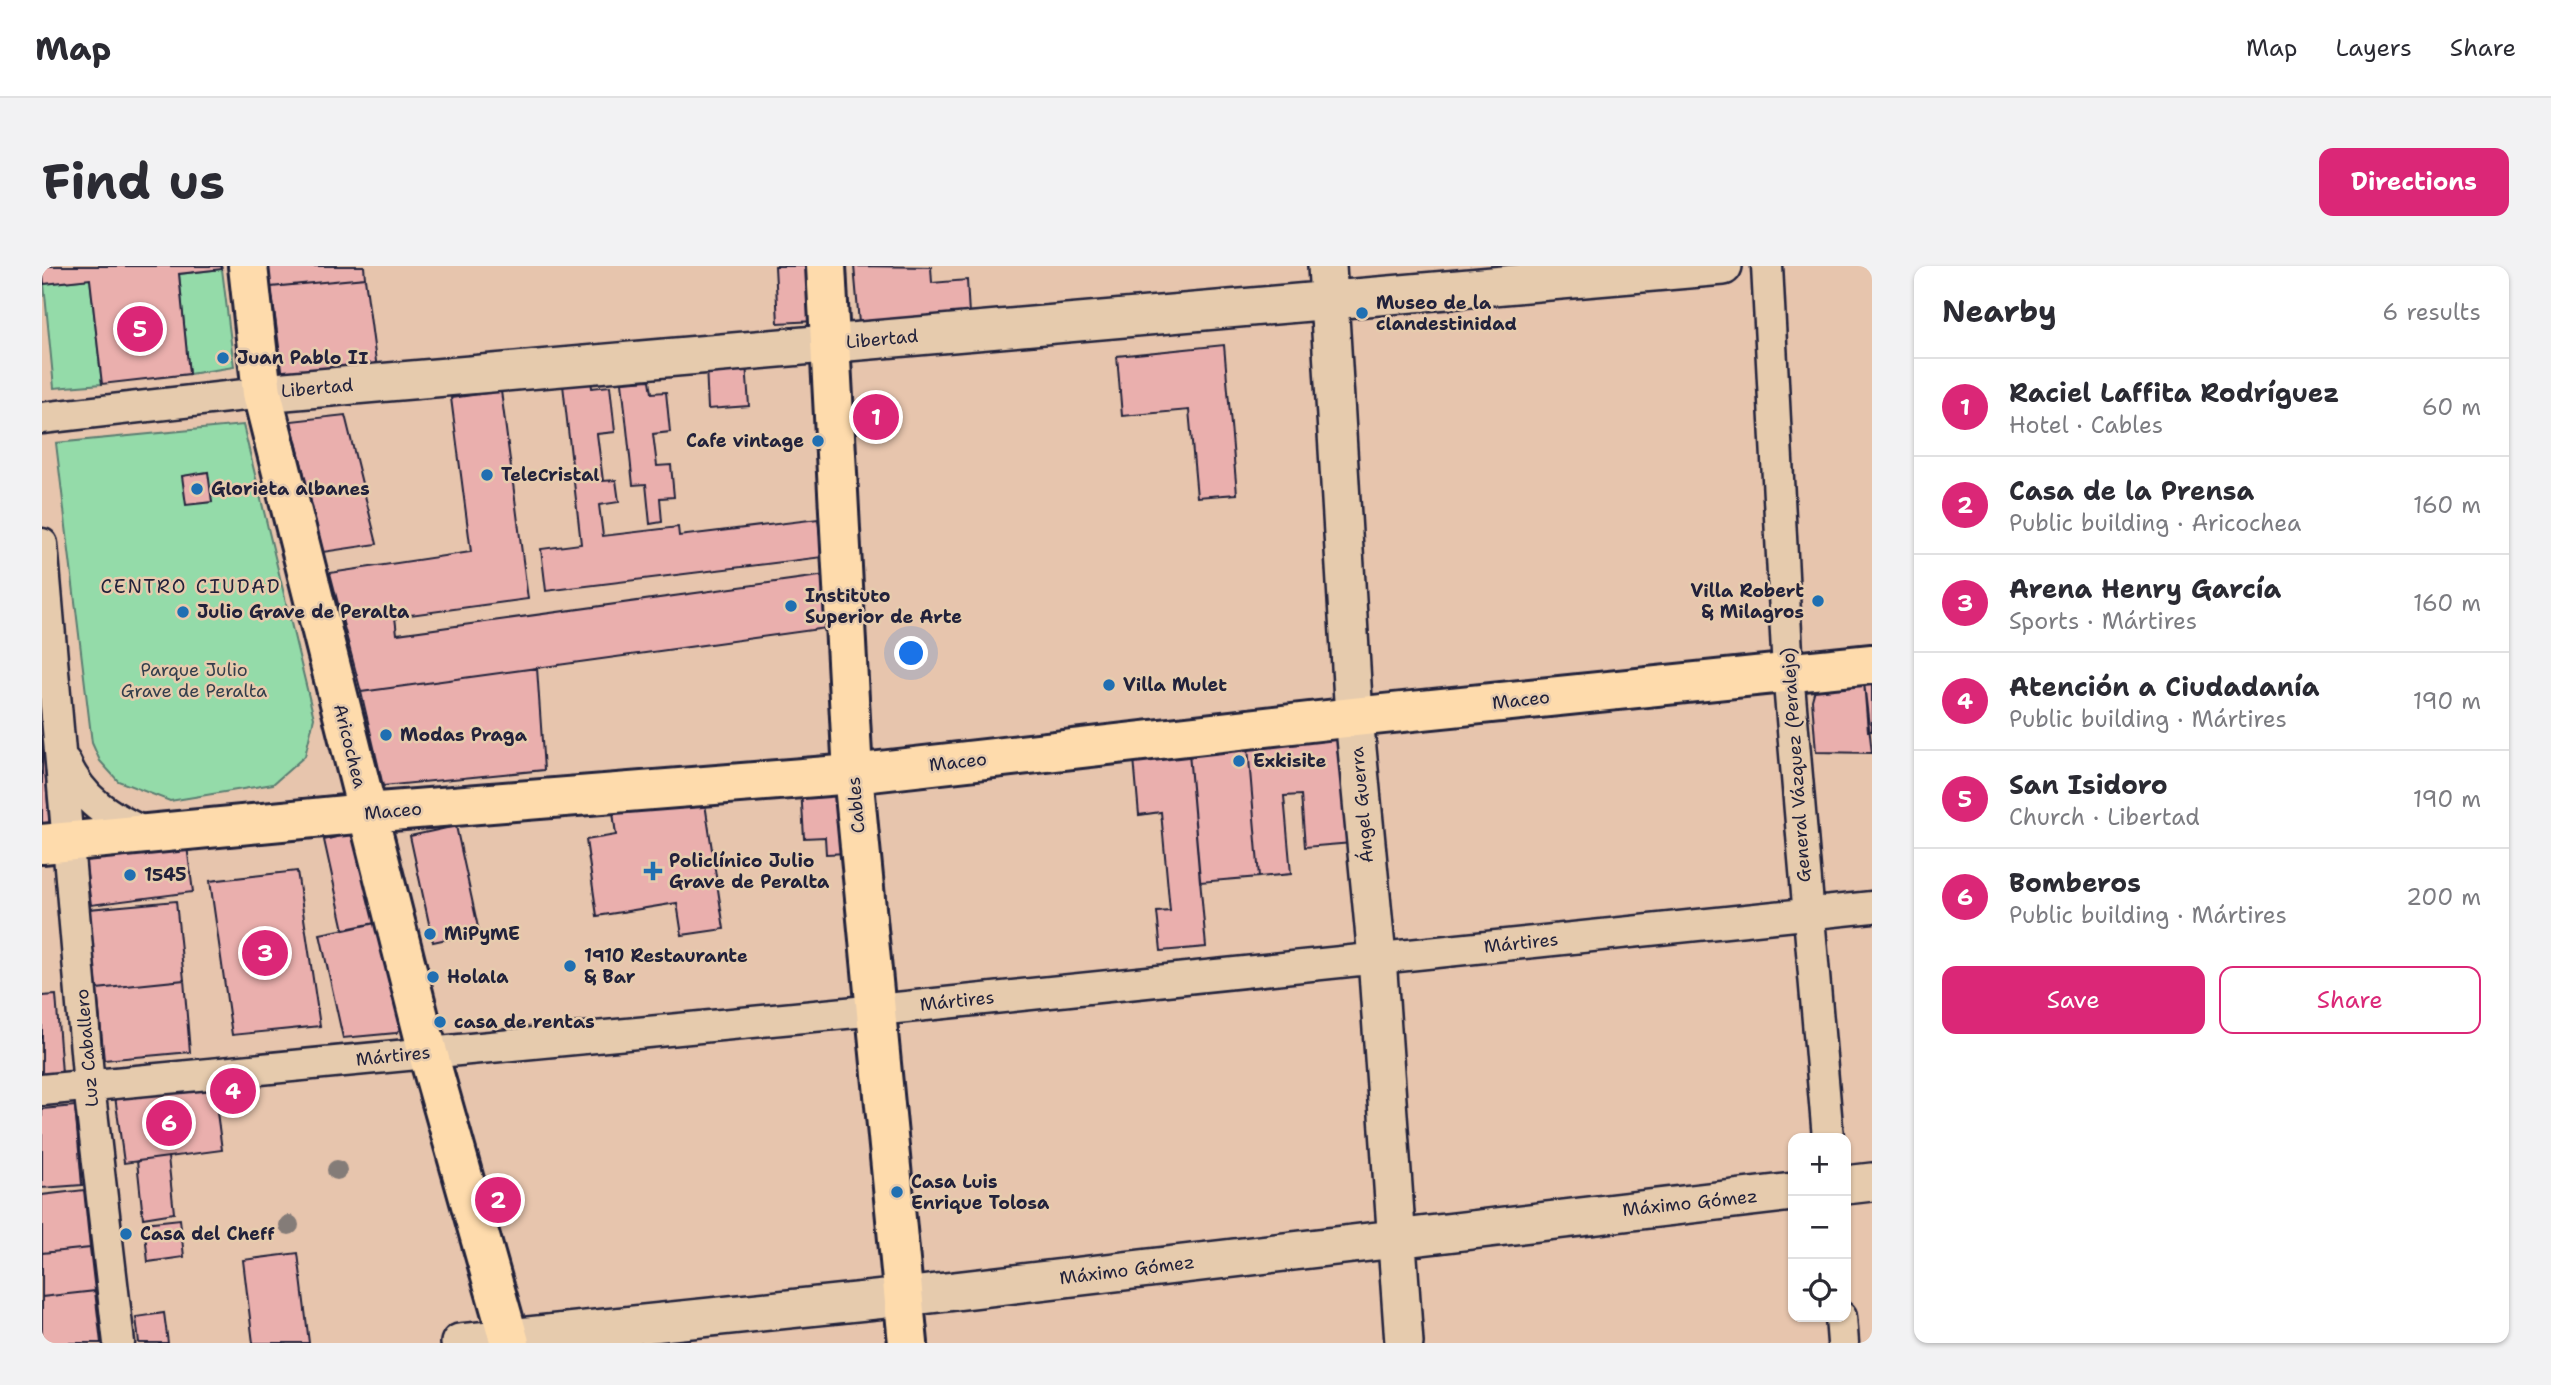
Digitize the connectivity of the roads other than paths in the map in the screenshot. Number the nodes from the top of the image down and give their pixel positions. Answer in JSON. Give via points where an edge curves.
{"nodes":[{"id":1,"x":248,"y":266,"type":"edge"},
{"id":2,"x":826,"y":266,"type":"edge"},
{"id":3,"x":1723,"y":266,"type":"edge"},
{"id":4,"x":1766,"y":266,"type":"edge"},
{"id":5,"x":1328,"y":283,"type":"edge"},
{"id":6,"x":831,"y":343,"type":"junction"},
{"id":7,"x":262,"y":393,"type":"junction"},
{"id":8,"x":42,"y":418,"type":"edge"},
{"id":9,"x":42,"y":544,"type":"edge"},
{"id":10,"x":1872,"y":664,"type":"edge"},
{"id":11,"x":1788,"y":672,"type":"junction"},
{"id":12,"x":1354,"y":717,"type":"junction"},
{"id":13,"x":61,"y":752,"type":"junction"},
{"id":14,"x":853,"y":774,"type":"junction"},
{"id":15,"x":366,"y":813,"type":"junction"},
{"id":16,"x":147,"y":834,"type":"junction"},
{"id":17,"x":56,"y":842,"type":"edge"},
{"id":18,"x":1872,"y":907,"type":"edge"},
{"id":19,"x":1807,"y":914,"type":"junction"},
{"id":20,"x":1377,"y":958,"type":"junction"},
{"id":21,"x":877,"y":1010,"type":"junction"},
{"id":22,"x":428,"y":1053,"type":"junction"},
{"id":23,"x":89,"y":1086,"type":"junction"},
{"id":24,"x":42,"y":1090,"type":"edge"},
{"id":25,"x":1828,"y":1133,"type":"edge"},
{"id":26,"x":1872,"y":1182,"type":"edge"},
{"id":27,"x":1851,"y":1184,"type":"edge"},
{"id":28,"x":1788,"y":1193,"type":"edge"},
{"id":29,"x":1396,"y":1237,"type":"junction"},
{"id":30,"x":904,"y":1297,"type":"junction"},
{"id":31,"x":1841,"y":1322,"type":"edge"},
{"id":32,"x":509,"y":1340,"type":"edge"},
{"id":33,"x":119,"y":1343,"type":"edge"},
{"id":34,"x":460,"y":1343,"type":"edge"},
{"id":35,"x":908,"y":1343,"type":"edge"},
{"id":36,"x":1404,"y":1343,"type":"edge"},
{"id":37,"x":1843,"y":1343,"type":"edge"}],
"edges":[{"from":1,"to":7,"type":"main road","name":"Aricochea"},
{"from":2,"to":6,"type":"main road","name":"Cables"},
{"from":3,"to":5,"type":"street","name":"Libertad"},
{"from":4,"to":11,"type":"street","name":"General Vázquez (Peralejo)"},
{"from":5,"to":6,"type":"street","name":"Libertad"},
{"from":5,"to":12,"type":"street","name":"Ángel Guerra"},
{"from":6,"to":7,"type":"street","name":"Libertad"},
{"from":6,"to":14,"type":"main road","name":"Cables"},
{"from":7,"to":8,"type":"street","name":"Libertad"},
{"from":7,"to":15,"type":"main road","name":"Aricochea"},
{"from":9,"to":13,"type":"street","name":"Luz Caballero"},
{"from":10,"to":11,"type":"main road","name":"Maceo"},
{"from":11,"to":12,"type":"main road","name":"Maceo"},
{"from":11,"to":19,"type":"street","name":"General Vázquez (Peralejo)"},
{"from":12,"to":14,"type":"main road","name":"Maceo"},
{"from":12,"to":20,"type":"street","name":"Ángel Guerra"},
{"from":13,"to":16,"type":"street","name":"Luz Caballero","via":[[72,778],[90,801]]},
{"from":13,"to":17,"type":"street","name":"Luz Caballero"},
{"from":14,"to":15,"type":"main road","name":"Maceo"},
{"from":14,"to":21,"type":"main road","name":"Cables"},
{"from":15,"to":16,"type":"main road","name":"Maceo"},
{"from":15,"to":22,"type":"main road","name":"Aricochea"},
{"from":16,"to":17,"type":"main road","name":"Maceo"},
{"from":17,"to":23,"type":"street","name":"Luz Caballero"},
{"from":18,"to":19,"type":"street","name":"Mártires"},
{"from":19,"to":20,"type":"street","name":"Mártires"},
{"from":19,"to":25,"type":"street","name":"General Vázquez (Peralejo)"},
{"from":20,"to":21,"type":"street","name":"Mártires"},
{"from":20,"to":29,"type":"street","name":"Ángel Guerra"},
{"from":21,"to":22,"type":"street","name":"Mártires"},
{"from":21,"to":30,"type":"main road","name":"Cables"},
{"from":22,"to":23,"type":"street","name":"Mártires"},
{"from":22,"to":32,"type":"main road","name":"Aricochea"},
{"from":23,"to":24,"type":"street","name":"Mártires"},
{"from":23,"to":33,"type":"street","name":"Luz Caballero"},
{"from":26,"to":27,"type":"street"},
{"from":28,"to":29,"type":"street","name":"Máximo Gómez"},
{"from":29,"to":30,"type":"street","name":"Máximo Gómez"},
{"from":29,"to":36,"type":"street","name":"Ángel Guerra"},
{"from":30,"to":32,"type":"street","name":"Máximo Gómez"},
{"from":30,"to":35,"type":"main road","name":"Cables"},
{"from":31,"to":37,"type":"street"},
{"from":32,"to":34,"type":"street","name":"Máximo Gómez"}]}
